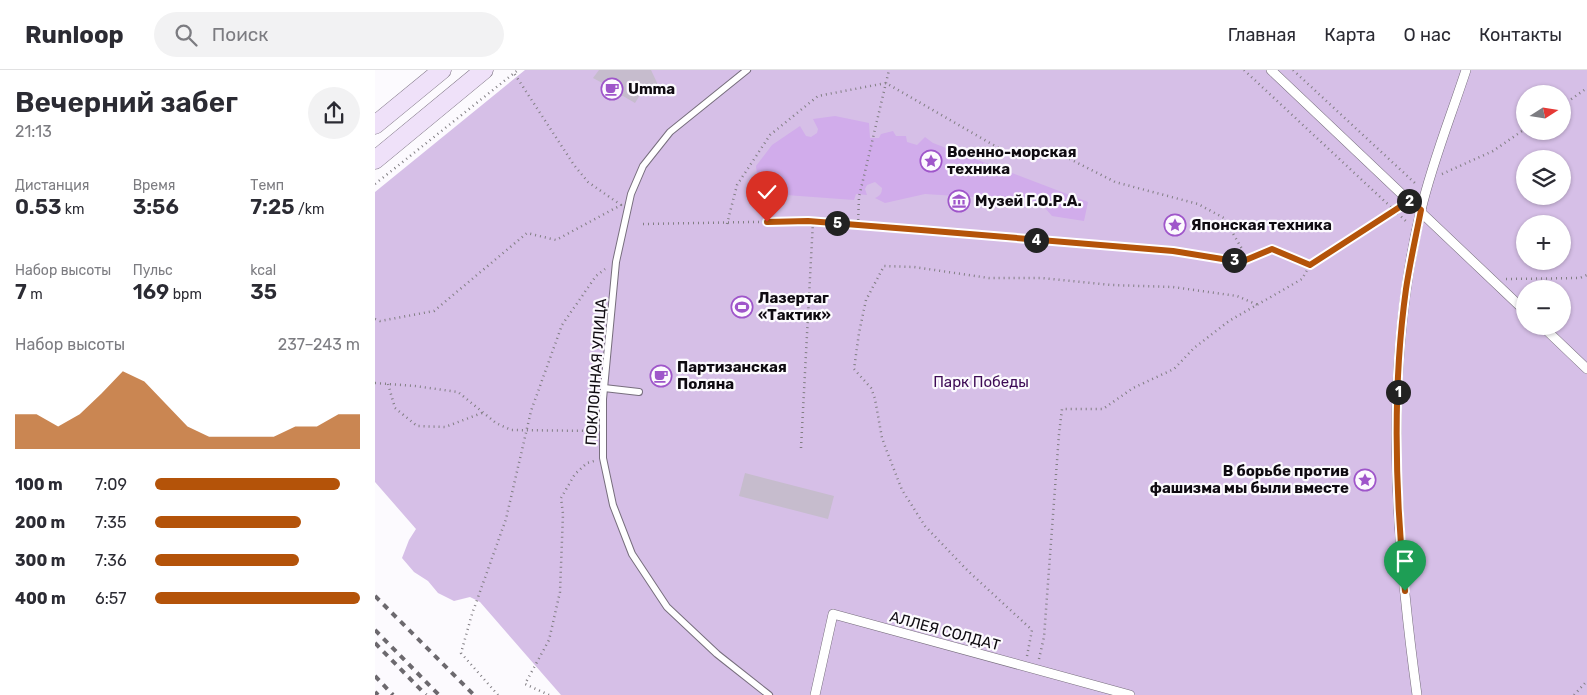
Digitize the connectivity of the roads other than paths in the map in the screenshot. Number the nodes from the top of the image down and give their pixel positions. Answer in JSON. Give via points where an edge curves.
{"nodes":[{"id":1,"x":442,"y":70,"type":"edge"},
{"id":2,"x":484,"y":70,"type":"edge"},
{"id":3,"x":747,"y":70,"type":"edge"},
{"id":4,"x":1271,"y":70,"type":"edge"},
{"id":5,"x":1466,"y":70,"type":"edge"},
{"id":6,"x":375,"y":125,"type":"edge"},
{"id":7,"x":375,"y":160,"type":"edge"},
{"id":8,"x":1421,"y":210,"type":"junction"},
{"id":9,"x":1516,"y":302,"type":"edge"},
{"id":10,"x":1551,"y":335,"type":"edge"},
{"id":11,"x":1587,"y":369,"type":"edge"},
{"id":12,"x":605,"y":388,"type":"junction"},
{"id":13,"x":639,"y":392,"type":"dead end"},
{"id":14,"x":769,"y":695,"type":"edge"},
{"id":15,"x":815,"y":695,"type":"edge"},
{"id":16,"x":1129,"y":695,"type":"edge"},
{"id":17,"x":1417,"y":695,"type":"edge"}],
"edges":[{"from":1,"to":6,"type":"main road"},
{"from":2,"to":7,"type":"main road"},
{"from":3,"to":12,"type":"lane","name":"ПОКЛОННАЯ УЛИЦА","via":[[670,132],[643,166],[631,194],[616,262]]},
{"from":4,"to":8,"type":"street"},
{"from":5,"to":8,"type":"street"},
{"from":8,"to":9,"type":"street"},
{"from":8,"to":17,"type":"street","via":[[1406,289],[1396,446],[1400,541]]},
{"from":10,"to":11,"type":"street"},
{"from":12,"to":13,"type":"lane"},
{"from":12,"to":14,"type":"lane","name":"ПОКЛОННАЯ УЛИЦА","via":[[603,458],[613,505],[631,554],[667,607],[717,654]]},
{"from":15,"to":16,"type":"street","name":"АЛЛЕЯ СОЛДАТ","via":[[833,614]]}]}
